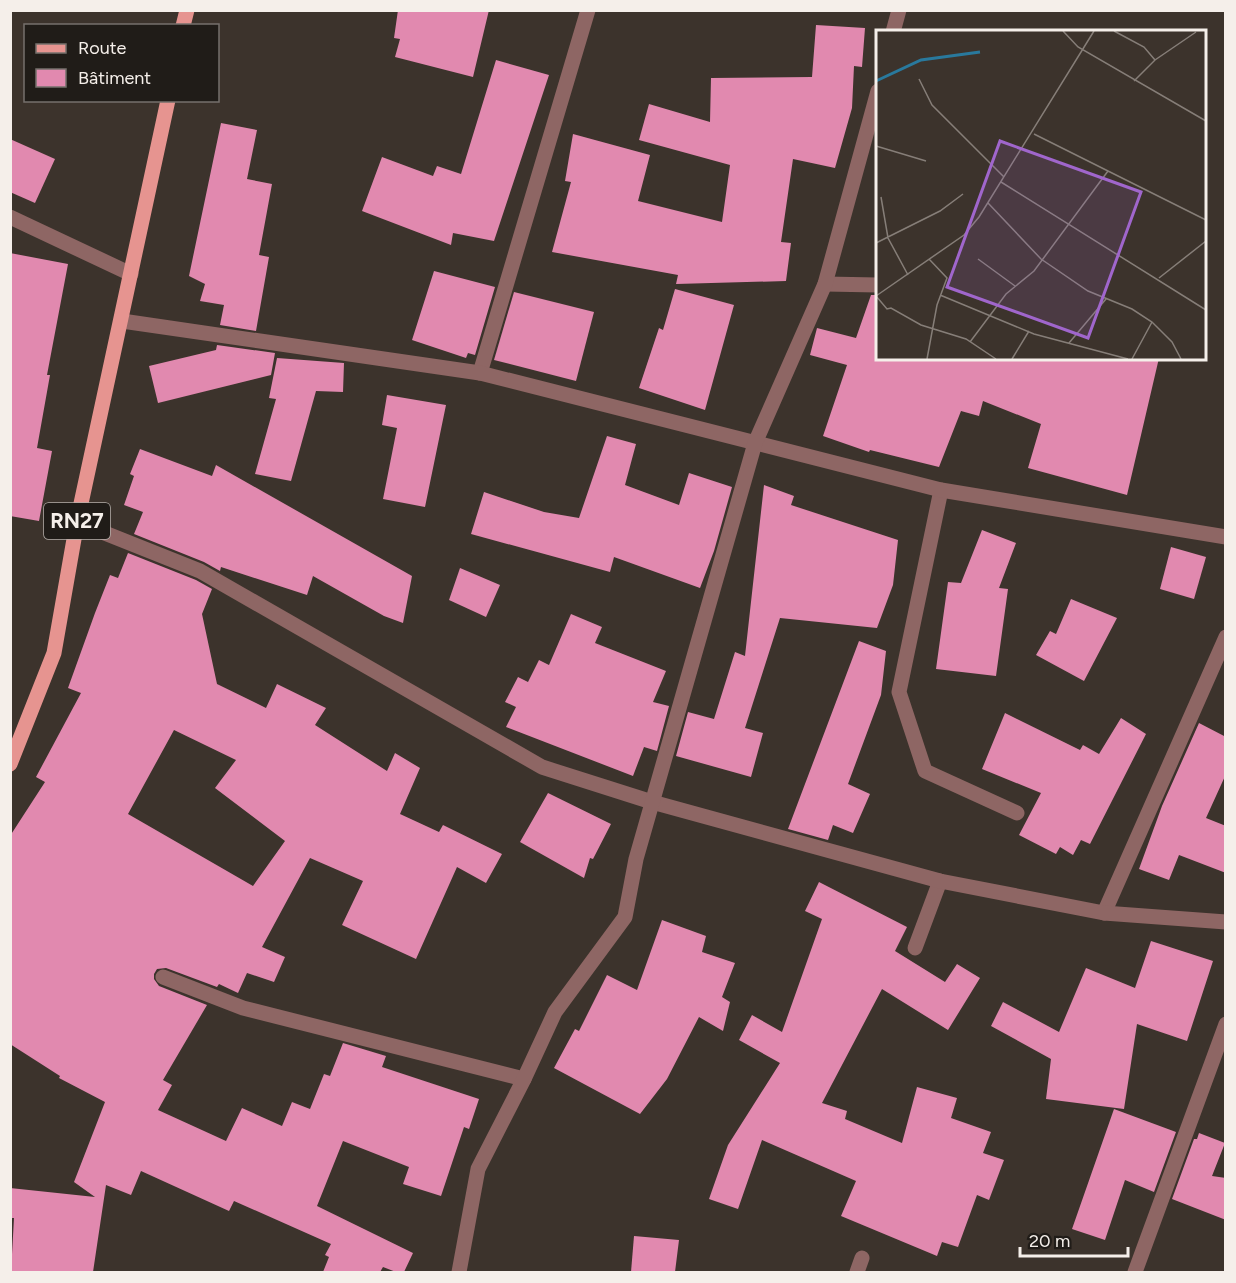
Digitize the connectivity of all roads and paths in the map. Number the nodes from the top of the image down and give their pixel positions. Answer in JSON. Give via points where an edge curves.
{"nodes":[{"id":1,"x":588,"y":10,"type":"edge"},
{"id":2,"x":899,"y":10,"type":"edge"},
{"id":3,"x":894,"y":30,"type":"edge"},
{"id":4,"x":876,"y":98,"type":"edge"},
{"id":5,"x":168,"y":102,"type":"edge"},
{"id":6,"x":10,"y":217,"type":"edge"},
{"id":7,"x":131,"y":274,"type":"junction"},
{"id":8,"x":825,"y":285,"type":"junction"},
{"id":9,"x":876,"y":285,"type":"edge"},
{"id":10,"x":122,"y":321,"type":"junction"},
{"id":11,"x":480,"y":373,"type":"junction"},
{"id":12,"x":755,"y":443,"type":"junction"},
{"id":13,"x":941,"y":490,"type":"junction"},
{"id":14,"x":77,"y":522,"type":"junction"},
{"id":15,"x":1226,"y":537,"type":"edge"},
{"id":16,"x":1226,"y":637,"type":"edge"},
{"id":17,"x":10,"y":764,"type":"edge"},
{"id":18,"x":652,"y":802,"type":"junction"},
{"id":19,"x":1017,"y":813,"type":"dead end"},
{"id":20,"x":940,"y":880,"type":"junction"},
{"id":21,"x":1104,"y":913,"type":"junction"},
{"id":22,"x":1226,"y":922,"type":"edge"},
{"id":23,"x":915,"y":948,"type":"dead end"},
{"id":24,"x":163,"y":977,"type":"dead end"},
{"id":25,"x":1226,"y":1023,"type":"edge"},
{"id":26,"x":524,"y":1079,"type":"junction"},
{"id":27,"x":459,"y":1272,"type":"edge"},
{"id":28,"x":1135,"y":1272,"type":"edge"}],
"edges":[{"from":1,"to":11,"type":"street"},
{"from":2,"to":3,"type":"street"},
{"from":4,"to":8,"type":"street"},
{"from":5,"to":7,"type":"main road","number":"RN27"},
{"from":6,"to":7,"type":"street"},
{"from":7,"to":10,"type":"main road","number":"RN27"},
{"from":8,"to":9,"type":"street"},
{"from":8,"to":12,"type":"street"},
{"from":10,"to":11,"type":"street"},
{"from":10,"to":14,"type":"main road","number":"RN27"},
{"from":11,"to":12,"type":"street"},
{"from":12,"to":13,"type":"street"},
{"from":12,"to":18,"type":"street"},
{"from":13,"to":15,"type":"street"},
{"from":13,"to":19,"type":"street","via":[[899,692],[925,771]]},
{"from":14,"to":17,"type":"main road","number":"RN27","via":[[54,653]]},
{"from":14,"to":18,"type":"street","via":[[200,571],[542,767]]},
{"from":16,"to":21,"type":"street"},
{"from":18,"to":20,"type":"street"},
{"from":18,"to":26,"type":"street","via":[[625,917],[555,1012]]},
{"from":20,"to":21,"type":"street"},
{"from":20,"to":23,"type":"street"},
{"from":21,"to":22,"type":"street"},
{"from":24,"to":26,"type":"street","via":[[243,1008]]},
{"from":25,"to":28,"type":"street"},
{"from":26,"to":27,"type":"street","via":[[478,1169]]}]}
